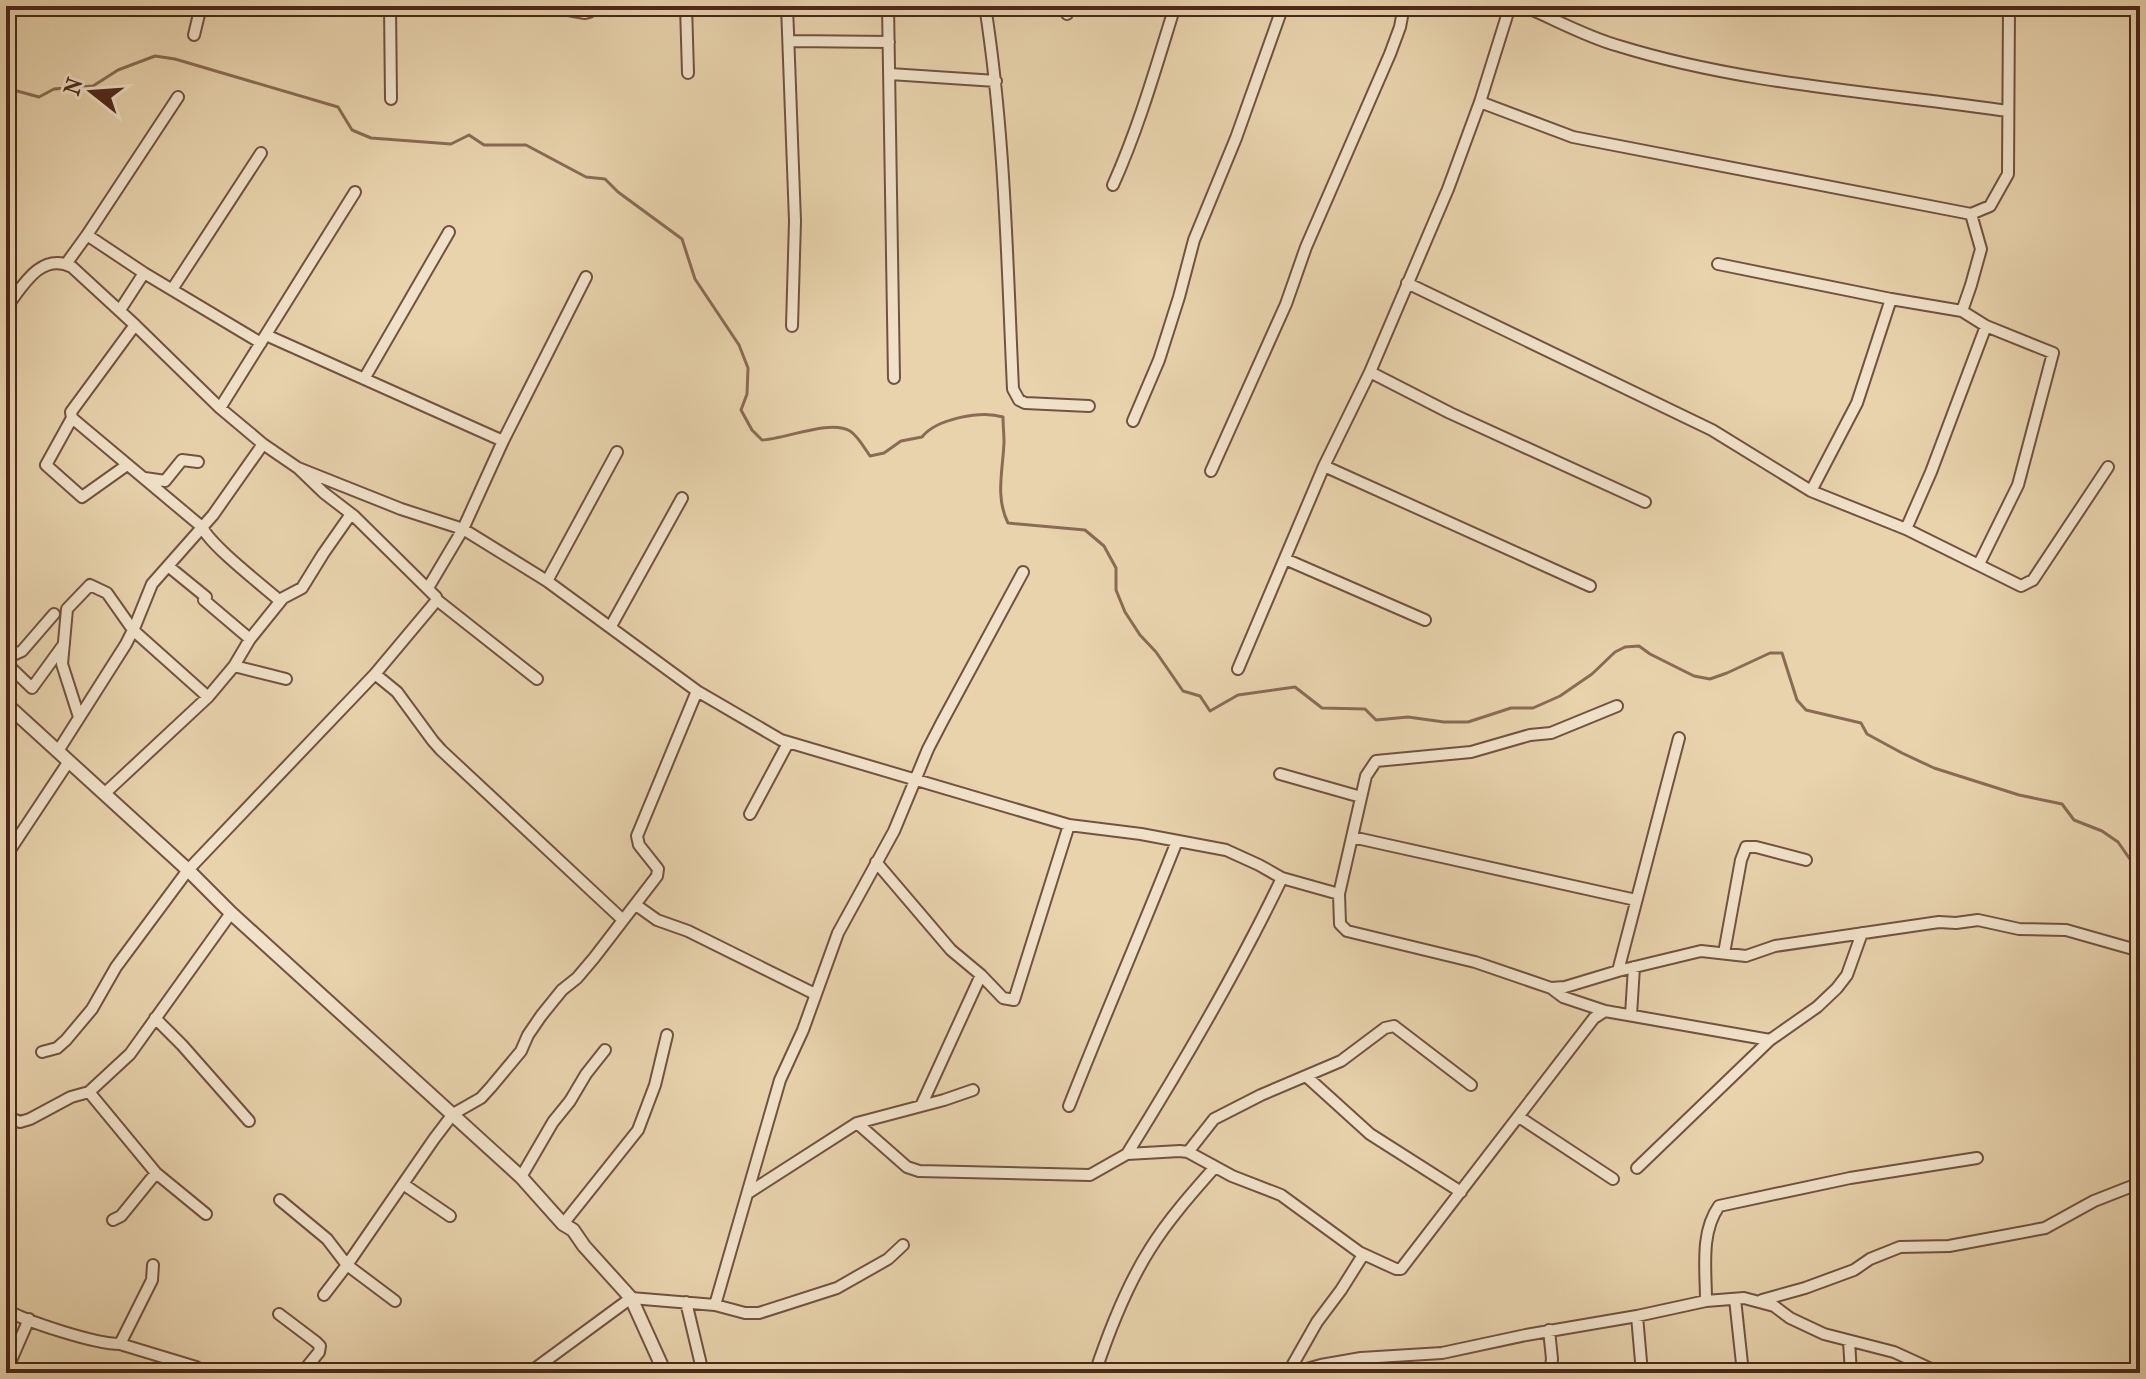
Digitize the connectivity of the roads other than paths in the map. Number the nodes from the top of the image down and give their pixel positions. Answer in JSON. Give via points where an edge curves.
{"nodes":[{"id":1,"x":13,"y":6,"type":"edge"},
{"id":2,"x":58,"y":6,"type":"edge"},
{"id":3,"x":201,"y":6,"type":"edge"},
{"id":4,"x":390,"y":6,"type":"edge"},
{"id":5,"x":546,"y":6,"type":"edge"},
{"id":6,"x":590,"y":6,"type":"edge"},
{"id":7,"x":686,"y":6,"type":"edge"},
{"id":8,"x":787,"y":6,"type":"edge"},
{"id":9,"x":888,"y":6,"type":"edge"},
{"id":10,"x":985,"y":6,"type":"edge"},
{"id":11,"x":1175,"y":6,"type":"edge"},
{"id":12,"x":1283,"y":6,"type":"edge"},
{"id":13,"x":1404,"y":6,"type":"edge"},
{"id":14,"x":1510,"y":6,"type":"edge"},
{"id":15,"x":1523,"y":6,"type":"edge"},
{"id":16,"x":1991,"y":6,"type":"edge"},
{"id":17,"x":2010,"y":8,"type":"edge"},
{"id":18,"x":194,"y":35,"type":"dead end"},
{"id":19,"x":790,"y":41,"type":"junction"},
{"id":20,"x":889,"y":42,"type":"junction"},
{"id":21,"x":688,"y":73,"type":"dead end"},
{"id":22,"x":890,"y":74,"type":"junction"},
{"id":23,"x":996,"y":81,"type":"junction"},
{"id":24,"x":178,"y":97,"type":"dead end"},
{"id":25,"x":391,"y":99,"type":"dead end"},
{"id":26,"x":1480,"y":102,"type":"junction"},
{"id":27,"x":2008,"y":111,"type":"junction"},
{"id":28,"x":261,"y":153,"type":"dead end"},
{"id":29,"x":1113,"y":185,"type":"dead end"},
{"id":30,"x":355,"y":192,"type":"dead end"},
{"id":31,"x":1971,"y":214,"type":"junction"},
{"id":32,"x":449,"y":232,"type":"dead end"},
{"id":33,"x":87,"y":235,"type":"junction"},
{"id":34,"x":66,"y":264,"type":"junction"},
{"id":35,"x":1718,"y":264,"type":"dead end"},
{"id":36,"x":144,"y":273,"type":"junction"},
{"id":37,"x":586,"y":277,"type":"dead end"},
{"id":38,"x":1407,"y":283,"type":"junction"},
{"id":39,"x":173,"y":288,"type":"junction"},
{"id":40,"x":1891,"y":299,"type":"junction"},
{"id":41,"x":6,"y":308,"type":"edge"},
{"id":42,"x":120,"y":310,"type":"junction"},
{"id":43,"x":1962,"y":311,"type":"junction"},
{"id":44,"x":135,"y":325,"type":"junction"},
{"id":45,"x":792,"y":326,"type":"dead end"},
{"id":46,"x":1986,"y":326,"type":"junction"},
{"id":47,"x":264,"y":339,"type":"junction"},
{"id":48,"x":1370,"y":372,"type":"junction"},
{"id":49,"x":894,"y":378,"type":"dead end"},
{"id":50,"x":364,"y":379,"type":"junction"},
{"id":51,"x":1089,"y":406,"type":"dead end"},
{"id":52,"x":220,"y":408,"type":"junction"},
{"id":53,"x":72,"y":418,"type":"junction"},
{"id":54,"x":1133,"y":421,"type":"dead end"},
{"id":55,"x":503,"y":441,"type":"junction"},
{"id":56,"x":263,"y":444,"type":"junction"},
{"id":57,"x":617,"y":452,"type":"dead end"},
{"id":58,"x":198,"y":462,"type":"dead end"},
{"id":59,"x":127,"y":465,"type":"junction"},
{"id":60,"x":1324,"y":466,"type":"junction"},
{"id":61,"x":2108,"y":467,"type":"dead end"},
{"id":62,"x":298,"y":468,"type":"junction"},
{"id":63,"x":1211,"y":471,"type":"dead end"},
{"id":64,"x":143,"y":478,"type":"junction"},
{"id":65,"x":1811,"y":491,"type":"junction"},
{"id":66,"x":682,"y":498,"type":"dead end"},
{"id":67,"x":1645,"y":502,"type":"dead end"},
{"id":68,"x":351,"y":514,"type":"junction"},
{"id":69,"x":202,"y":527,"type":"junction"},
{"id":70,"x":463,"y":529,"type":"junction"},
{"id":71,"x":1906,"y":529,"type":"junction"},
{"id":72,"x":1285,"y":559,"type":"junction"},
{"id":73,"x":1979,"y":564,"type":"junction"},
{"id":74,"x":168,"y":566,"type":"junction"},
{"id":75,"x":1023,"y":572,"type":"dead end"},
{"id":76,"x":547,"y":581,"type":"junction"},
{"id":77,"x":1590,"y":586,"type":"dead end"},
{"id":78,"x":428,"y":588,"type":"junction"},
{"id":79,"x":437,"y":600,"type":"junction"},
{"id":80,"x":280,"y":601,"type":"junction"},
{"id":81,"x":54,"y":614,"type":"dead end"},
{"id":82,"x":1425,"y":620,"type":"dead end"},
{"id":83,"x":611,"y":626,"type":"junction"},
{"id":84,"x":133,"y":630,"type":"junction"},
{"id":85,"x":250,"y":639,"type":"junction"},
{"id":86,"x":64,"y":643,"type":"junction"},
{"id":87,"x":6,"y":660,"type":"edge"},
{"id":88,"x":234,"y":666,"type":"junction"},
{"id":89,"x":1238,"y":669,"type":"dead end"},
{"id":90,"x":375,"y":674,"type":"junction"},
{"id":91,"x":286,"y":679,"type":"dead end"},
{"id":92,"x":537,"y":679,"type":"dead end"},
{"id":93,"x":697,"y":691,"type":"junction"},
{"id":94,"x":208,"y":697,"type":"junction"},
{"id":95,"x":6,"y":704,"type":"edge"},
{"id":96,"x":1617,"y":706,"type":"dead end"},
{"id":97,"x":79,"y":717,"type":"junction"},
{"id":98,"x":1679,"y":738,"type":"dead end"},
{"id":99,"x":788,"y":743,"type":"junction"},
{"id":100,"x":58,"y":751,"type":"junction"},
{"id":101,"x":69,"y":761,"type":"junction"},
{"id":102,"x":1280,"y":774,"type":"dead end"},
{"id":103,"x":915,"y":780,"type":"junction"},
{"id":104,"x":104,"y":794,"type":"junction"},
{"id":105,"x":1361,"y":797,"type":"junction"},
{"id":106,"x":750,"y":814,"type":"dead end"},
{"id":107,"x":1069,"y":825,"type":"junction"},
{"id":108,"x":1352,"y":837,"type":"junction"},
{"id":109,"x":1177,"y":841,"type":"junction"},
{"id":110,"x":6,"y":856,"type":"edge"},
{"id":111,"x":1806,"y":860,"type":"dead end"},
{"id":112,"x":876,"y":862,"type":"junction"},
{"id":113,"x":188,"y":870,"type":"junction"},
{"id":114,"x":1282,"y":878,"type":"junction"},
{"id":115,"x":1339,"y":894,"type":"junction"},
{"id":116,"x":1636,"y":900,"type":"junction"},
{"id":117,"x":636,"y":905,"type":"junction"},
{"id":118,"x":231,"y":913,"type":"junction"},
{"id":119,"x":623,"y":920,"type":"junction"},
{"id":120,"x":1862,"y":933,"type":"junction"},
{"id":121,"x":2140,"y":951,"type":"edge"},
{"id":122,"x":1724,"y":953,"type":"junction"},
{"id":123,"x":1634,"y":967,"type":"junction"},
{"id":124,"x":1618,"y":971,"type":"junction"},
{"id":125,"x":981,"y":975,"type":"junction"},
{"id":126,"x":1551,"y":988,"type":"junction"},
{"id":127,"x":815,"y":994,"type":"junction"},
{"id":128,"x":1605,"y":1011,"type":"junction"},
{"id":129,"x":1631,"y":1015,"type":"junction"},
{"id":130,"x":155,"y":1018,"type":"junction"},
{"id":131,"x":667,"y":1035,"type":"dead end"},
{"id":132,"x":1770,"y":1040,"type":"junction"},
{"id":133,"x":605,"y":1050,"type":"dead end"},
{"id":134,"x":42,"y":1052,"type":"dead end"},
{"id":135,"x":1306,"y":1076,"type":"junction"},
{"id":136,"x":1471,"y":1085,"type":"dead end"},
{"id":137,"x":973,"y":1090,"type":"dead end"},
{"id":138,"x":89,"y":1092,"type":"junction"},
{"id":139,"x":921,"y":1106,"type":"junction"},
{"id":140,"x":1069,"y":1106,"type":"dead end"},
{"id":141,"x":453,"y":1114,"type":"junction"},
{"id":142,"x":6,"y":1116,"type":"edge"},
{"id":143,"x":1519,"y":1117,"type":"junction"},
{"id":144,"x":249,"y":1121,"type":"dead end"},
{"id":145,"x":857,"y":1123,"type":"junction"},
{"id":146,"x":1188,"y":1152,"type":"junction"},
{"id":147,"x":1127,"y":1154,"type":"junction"},
{"id":148,"x":1977,"y":1158,"type":"dead end"},
{"id":149,"x":1215,"y":1167,"type":"junction"},
{"id":150,"x":1637,"y":1168,"type":"dead end"},
{"id":151,"x":156,"y":1173,"type":"junction"},
{"id":152,"x":521,"y":1177,"type":"junction"},
{"id":153,"x":1613,"y":1179,"type":"dead end"},
{"id":154,"x":2140,"y":1183,"type":"edge"},
{"id":155,"x":403,"y":1184,"type":"junction"},
{"id":156,"x":1461,"y":1192,"type":"junction"},
{"id":157,"x":748,"y":1193,"type":"junction"},
{"id":158,"x":280,"y":1200,"type":"dead end"},
{"id":159,"x":206,"y":1214,"type":"dead end"},
{"id":160,"x":450,"y":1216,"type":"dead end"},
{"id":161,"x":113,"y":1220,"type":"dead end"},
{"id":162,"x":563,"y":1224,"type":"junction"},
{"id":163,"x":903,"y":1245,"type":"dead end"},
{"id":164,"x":1363,"y":1255,"type":"junction"},
{"id":165,"x":153,"y":1265,"type":"dead end"},
{"id":166,"x":347,"y":1265,"type":"junction"},
{"id":167,"x":324,"y":1295,"type":"dead end"},
{"id":168,"x":631,"y":1298,"type":"junction"},
{"id":169,"x":1735,"y":1299,"type":"junction"},
{"id":170,"x":395,"y":1301,"type":"dead end"},
{"id":171,"x":1706,"y":1301,"type":"junction"},
{"id":172,"x":1760,"y":1301,"type":"junction"},
{"id":173,"x":686,"y":1302,"type":"junction"},
{"id":174,"x":715,"y":1305,"type":"junction"},
{"id":175,"x":6,"y":1310,"type":"edge"},
{"id":176,"x":279,"y":1314,"type":"dead end"},
{"id":177,"x":1637,"y":1316,"type":"junction"},
{"id":178,"x":29,"y":1319,"type":"junction"},
{"id":179,"x":1549,"y":1330,"type":"junction"},
{"id":180,"x":1849,"y":1341,"type":"junction"},
{"id":181,"x":120,"y":1344,"type":"junction"},
{"id":182,"x":6,"y":1372,"type":"edge"},
{"id":183,"x":206,"y":1373,"type":"edge"},
{"id":184,"x":302,"y":1373,"type":"edge"},
{"id":185,"x":529,"y":1373,"type":"edge"},
{"id":186,"x":665,"y":1373,"type":"edge"},
{"id":187,"x":703,"y":1373,"type":"edge"},
{"id":188,"x":1095,"y":1373,"type":"edge"},
{"id":189,"x":1290,"y":1373,"type":"edge"},
{"id":190,"x":1550,"y":1373,"type":"edge"},
{"id":191,"x":1642,"y":1373,"type":"edge"},
{"id":192,"x":1743,"y":1373,"type":"edge"},
{"id":193,"x":1851,"y":1373,"type":"edge"},
{"id":194,"x":1940,"y":1373,"type":"edge"}],
"edges":[{"from":1,"to":2,"type":"street"},
{"from":3,"to":18,"type":"street"},
{"from":4,"to":25,"type":"street"},
{"from":5,"to":6,"type":"street","via":[[585,13]]},
{"from":7,"to":21,"type":"street"},
{"from":8,"to":19,"type":"street"},
{"from":9,"to":20,"type":"street"},
{"from":10,"to":23,"type":"street"},
{"from":11,"to":29,"type":"street","via":[[1145,105]]},
{"from":12,"to":54,"type":"street","via":[[1194,240],[1159,360]]},
{"from":13,"to":63,"type":"street","via":[[1390,54]]},
{"from":14,"to":26,"type":"street"},
{"from":15,"to":27,"type":"street","via":[[1615,46],[1689,65],[1799,85]]},
{"from":16,"to":17,"type":"street"},
{"from":17,"to":27,"type":"street"},
{"from":19,"to":20,"type":"street"},
{"from":19,"to":45,"type":"street"},
{"from":20,"to":22,"type":"street"},
{"from":22,"to":23,"type":"street"},
{"from":22,"to":49,"type":"street"},
{"from":23,"to":51,"type":"street","via":[[1013,389],[1025,403]]},
{"from":24,"to":33,"type":"street"},
{"from":26,"to":31,"type":"street","via":[[1573,137]]},
{"from":26,"to":38,"type":"street"},
{"from":27,"to":31,"type":"street","via":[[2008,174],[1990,206]]},
{"from":28,"to":39,"type":"street"},
{"from":30,"to":47,"type":"street"},
{"from":31,"to":43,"type":"street","via":[[1981,249]]},
{"from":32,"to":50,"type":"street"},
{"from":33,"to":34,"type":"street"},
{"from":33,"to":36,"type":"street"},
{"from":34,"to":41,"type":"street","via":[[37,268]]},
{"from":34,"to":42,"type":"street"},
{"from":35,"to":40,"type":"street"},
{"from":36,"to":39,"type":"street"},
{"from":36,"to":42,"type":"street"},
{"from":37,"to":55,"type":"street"},
{"from":38,"to":48,"type":"street"},
{"from":38,"to":65,"type":"street","via":[[1712,430]]},
{"from":39,"to":47,"type":"street"},
{"from":40,"to":43,"type":"street"},
{"from":40,"to":65,"type":"street","via":[[1857,403]]},
{"from":42,"to":44,"type":"street"},
{"from":43,"to":46,"type":"street"},
{"from":44,"to":52,"type":"street"},
{"from":44,"to":53,"type":"street","via":[[71,412]]},
{"from":46,"to":71,"type":"street"},
{"from":46,"to":73,"type":"street","via":[[2053,353],[2018,485]]},
{"from":47,"to":50,"type":"street"},
{"from":47,"to":52,"type":"street"},
{"from":48,"to":60,"type":"street"},
{"from":48,"to":67,"type":"street"},
{"from":50,"to":55,"type":"street"},
{"from":52,"to":56,"type":"street"},
{"from":53,"to":59,"type":"street"},
{"from":53,"to":59,"type":"street","via":[[46,465],[82,497]]},
{"from":55,"to":70,"type":"street"},
{"from":56,"to":62,"type":"street"},
{"from":56,"to":69,"type":"street"},
{"from":57,"to":76,"type":"street"},
{"from":58,"to":64,"type":"street","via":[[182,460],[165,481]]},
{"from":59,"to":64,"type":"street"},
{"from":60,"to":72,"type":"street"},
{"from":60,"to":77,"type":"street"},
{"from":61,"to":73,"type":"street","via":[[2033,580],[2021,586]]},
{"from":62,"to":68,"type":"street"},
{"from":62,"to":70,"type":"street"},
{"from":64,"to":69,"type":"street"},
{"from":65,"to":71,"type":"street"},
{"from":66,"to":83,"type":"street"},
{"from":68,"to":78,"type":"street"},
{"from":68,"to":80,"type":"street","via":[[302,588]]},
{"from":69,"to":74,"type":"street"},
{"from":69,"to":80,"type":"street"},
{"from":70,"to":76,"type":"street"},
{"from":70,"to":78,"type":"street"},
{"from":71,"to":73,"type":"street"},
{"from":72,"to":82,"type":"street"},
{"from":72,"to":89,"type":"street"},
{"from":74,"to":84,"type":"street","via":[[152,584]]},
{"from":74,"to":85,"type":"street"},
{"from":75,"to":103,"type":"street"},
{"from":76,"to":83,"type":"street"},
{"from":78,"to":79,"type":"street"},
{"from":79,"to":90,"type":"street"},
{"from":79,"to":92,"type":"street"},
{"from":80,"to":85,"type":"street"},
{"from":81,"to":87,"type":"street","via":[[22,651]]},
{"from":83,"to":93,"type":"street"},
{"from":84,"to":86,"type":"street","via":[[107,593],[90,585],[67,609]]},
{"from":84,"to":94,"type":"street"},
{"from":84,"to":97,"type":"street"},
{"from":85,"to":88,"type":"street"},
{"from":86,"to":87,"type":"street","via":[[32,688]]},
{"from":86,"to":97,"type":"street","via":[[62,664]]},
{"from":88,"to":91,"type":"street"},
{"from":88,"to":94,"type":"street"},
{"from":90,"to":113,"type":"street"},
{"from":90,"to":119,"type":"street","via":[[397,692],[441,750]]},
{"from":93,"to":99,"type":"street"},
{"from":93,"to":117,"type":"street","via":[[637,836],[658,873]]},
{"from":94,"to":104,"type":"street"},
{"from":95,"to":100,"type":"street"},
{"from":96,"to":105,"type":"street","via":[[1551,733],[1471,752],[1376,761]]},
{"from":97,"to":100,"type":"street"},
{"from":98,"to":116,"type":"street"},
{"from":99,"to":103,"type":"street"},
{"from":99,"to":106,"type":"street"},
{"from":100,"to":101,"type":"street"},
{"from":101,"to":104,"type":"street"},
{"from":101,"to":110,"type":"street"},
{"from":102,"to":105,"type":"street"},
{"from":103,"to":107,"type":"street"},
{"from":103,"to":112,"type":"street"},
{"from":104,"to":113,"type":"street"},
{"from":105,"to":108,"type":"street"},
{"from":107,"to":109,"type":"street"},
{"from":107,"to":125,"type":"street","via":[[1014,1000],[1003,998]]},
{"from":108,"to":115,"type":"street"},
{"from":108,"to":116,"type":"street"},
{"from":109,"to":114,"type":"street","via":[[1226,850]]},
{"from":109,"to":140,"type":"street"},
{"from":111,"to":122,"type":"street","via":[[1746,847]]},
{"from":112,"to":125,"type":"street","via":[[939,938]]},
{"from":112,"to":127,"type":"street","via":[[838,933]]},
{"from":113,"to":118,"type":"street"},
{"from":113,"to":134,"type":"street","via":[[116,967],[92,1009],[57,1048]]},
{"from":114,"to":115,"type":"street"},
{"from":114,"to":147,"type":"street","via":[[1188,1056]]},
{"from":115,"to":126,"type":"street","via":[[1340,924],[1347,931],[1486,965]]},
{"from":116,"to":124,"type":"street"},
{"from":117,"to":119,"type":"street"},
{"from":117,"to":127,"type":"street","via":[[663,923]]},
{"from":118,"to":130,"type":"street"},
{"from":118,"to":141,"type":"street"},
{"from":119,"to":141,"type":"street","via":[[541,1016],[491,1087]]},
{"from":120,"to":121,"type":"street","via":[[1978,920],[2019,929],[2066,930]]},
{"from":120,"to":122,"type":"street","via":[[1775,946],[1746,956]]},
{"from":120,"to":132,"type":"street","via":[[1837,988]]},
{"from":122,"to":123,"type":"street","via":[[1701,951]]},
{"from":123,"to":124,"type":"street"},
{"from":123,"to":129,"type":"street"},
{"from":124,"to":126,"type":"street"},
{"from":125,"to":139,"type":"street"},
{"from":126,"to":128,"type":"street"},
{"from":127,"to":157,"type":"street","via":[[780,1080]]},
{"from":128,"to":129,"type":"street"},
{"from":128,"to":143,"type":"street","via":[[1594,1018]]},
{"from":129,"to":132,"type":"street"},
{"from":130,"to":138,"type":"street","via":[[130,1054]]},
{"from":130,"to":144,"type":"street"},
{"from":131,"to":162,"type":"street","via":[[638,1130]]},
{"from":132,"to":150,"type":"street"},
{"from":133,"to":152,"type":"street"},
{"from":135,"to":136,"type":"street","via":[[1341,1061],[1394,1026]]},
{"from":135,"to":146,"type":"street","via":[[1214,1119]]},
{"from":135,"to":156,"type":"street","via":[[1370,1134]]},
{"from":137,"to":139,"type":"street"},
{"from":138,"to":142,"type":"street","via":[[20,1122]]},
{"from":138,"to":151,"type":"street"},
{"from":139,"to":145,"type":"street"},
{"from":141,"to":152,"type":"street"},
{"from":141,"to":155,"type":"street"},
{"from":143,"to":153,"type":"street"},
{"from":143,"to":156,"type":"street"},
{"from":145,"to":147,"type":"street","via":[[907,1167],[919,1171],[1090,1175]]},
{"from":145,"to":157,"type":"street"},
{"from":146,"to":147,"type":"street"},
{"from":146,"to":149,"type":"street"},
{"from":148,"to":171,"type":"street","via":[[1719,1206],[1707,1232]]},
{"from":149,"to":164,"type":"street","via":[[1281,1195]]},
{"from":149,"to":188,"type":"street","via":[[1150,1249],[1113,1321]]},
{"from":151,"to":159,"type":"street"},
{"from":151,"to":161,"type":"street"},
{"from":152,"to":162,"type":"street"},
{"from":154,"to":172,"type":"street","via":[[2045,1228],[1949,1246],[1900,1247],[1854,1270]]},
{"from":155,"to":160,"type":"street"},
{"from":155,"to":166,"type":"street"},
{"from":156,"to":164,"type":"street","via":[[1401,1269]]},
{"from":157,"to":174,"type":"street"},
{"from":158,"to":166,"type":"street","via":[[327,1239]]},
{"from":162,"to":168,"type":"street"},
{"from":163,"to":174,"type":"street","via":[[837,1288],[759,1313]]},
{"from":164,"to":189,"type":"street"},
{"from":165,"to":181,"type":"street","via":[[152,1280]]},
{"from":166,"to":167,"type":"street"},
{"from":166,"to":170,"type":"street"},
{"from":168,"to":173,"type":"street"},
{"from":168,"to":185,"type":"street"},
{"from":168,"to":186,"type":"street"},
{"from":169,"to":171,"type":"street"},
{"from":169,"to":172,"type":"street"},
{"from":169,"to":192,"type":"street"},
{"from":171,"to":177,"type":"street"},
{"from":172,"to":180,"type":"street","via":[[1814,1330]]},
{"from":173,"to":174,"type":"street"},
{"from":173,"to":187,"type":"street"},
{"from":175,"to":178,"type":"street"},
{"from":176,"to":184,"type":"street","via":[[320,1346]]},
{"from":177,"to":179,"type":"street"},
{"from":177,"to":191,"type":"street"},
{"from":178,"to":181,"type":"street"},
{"from":178,"to":182,"type":"street"},
{"from":179,"to":189,"type":"street","via":[[1442,1353],[1361,1358]]},
{"from":179,"to":190,"type":"street"},
{"from":180,"to":193,"type":"street"},
{"from":180,"to":194,"type":"street","via":[[1894,1352]]},
{"from":181,"to":183,"type":"street"}]}
